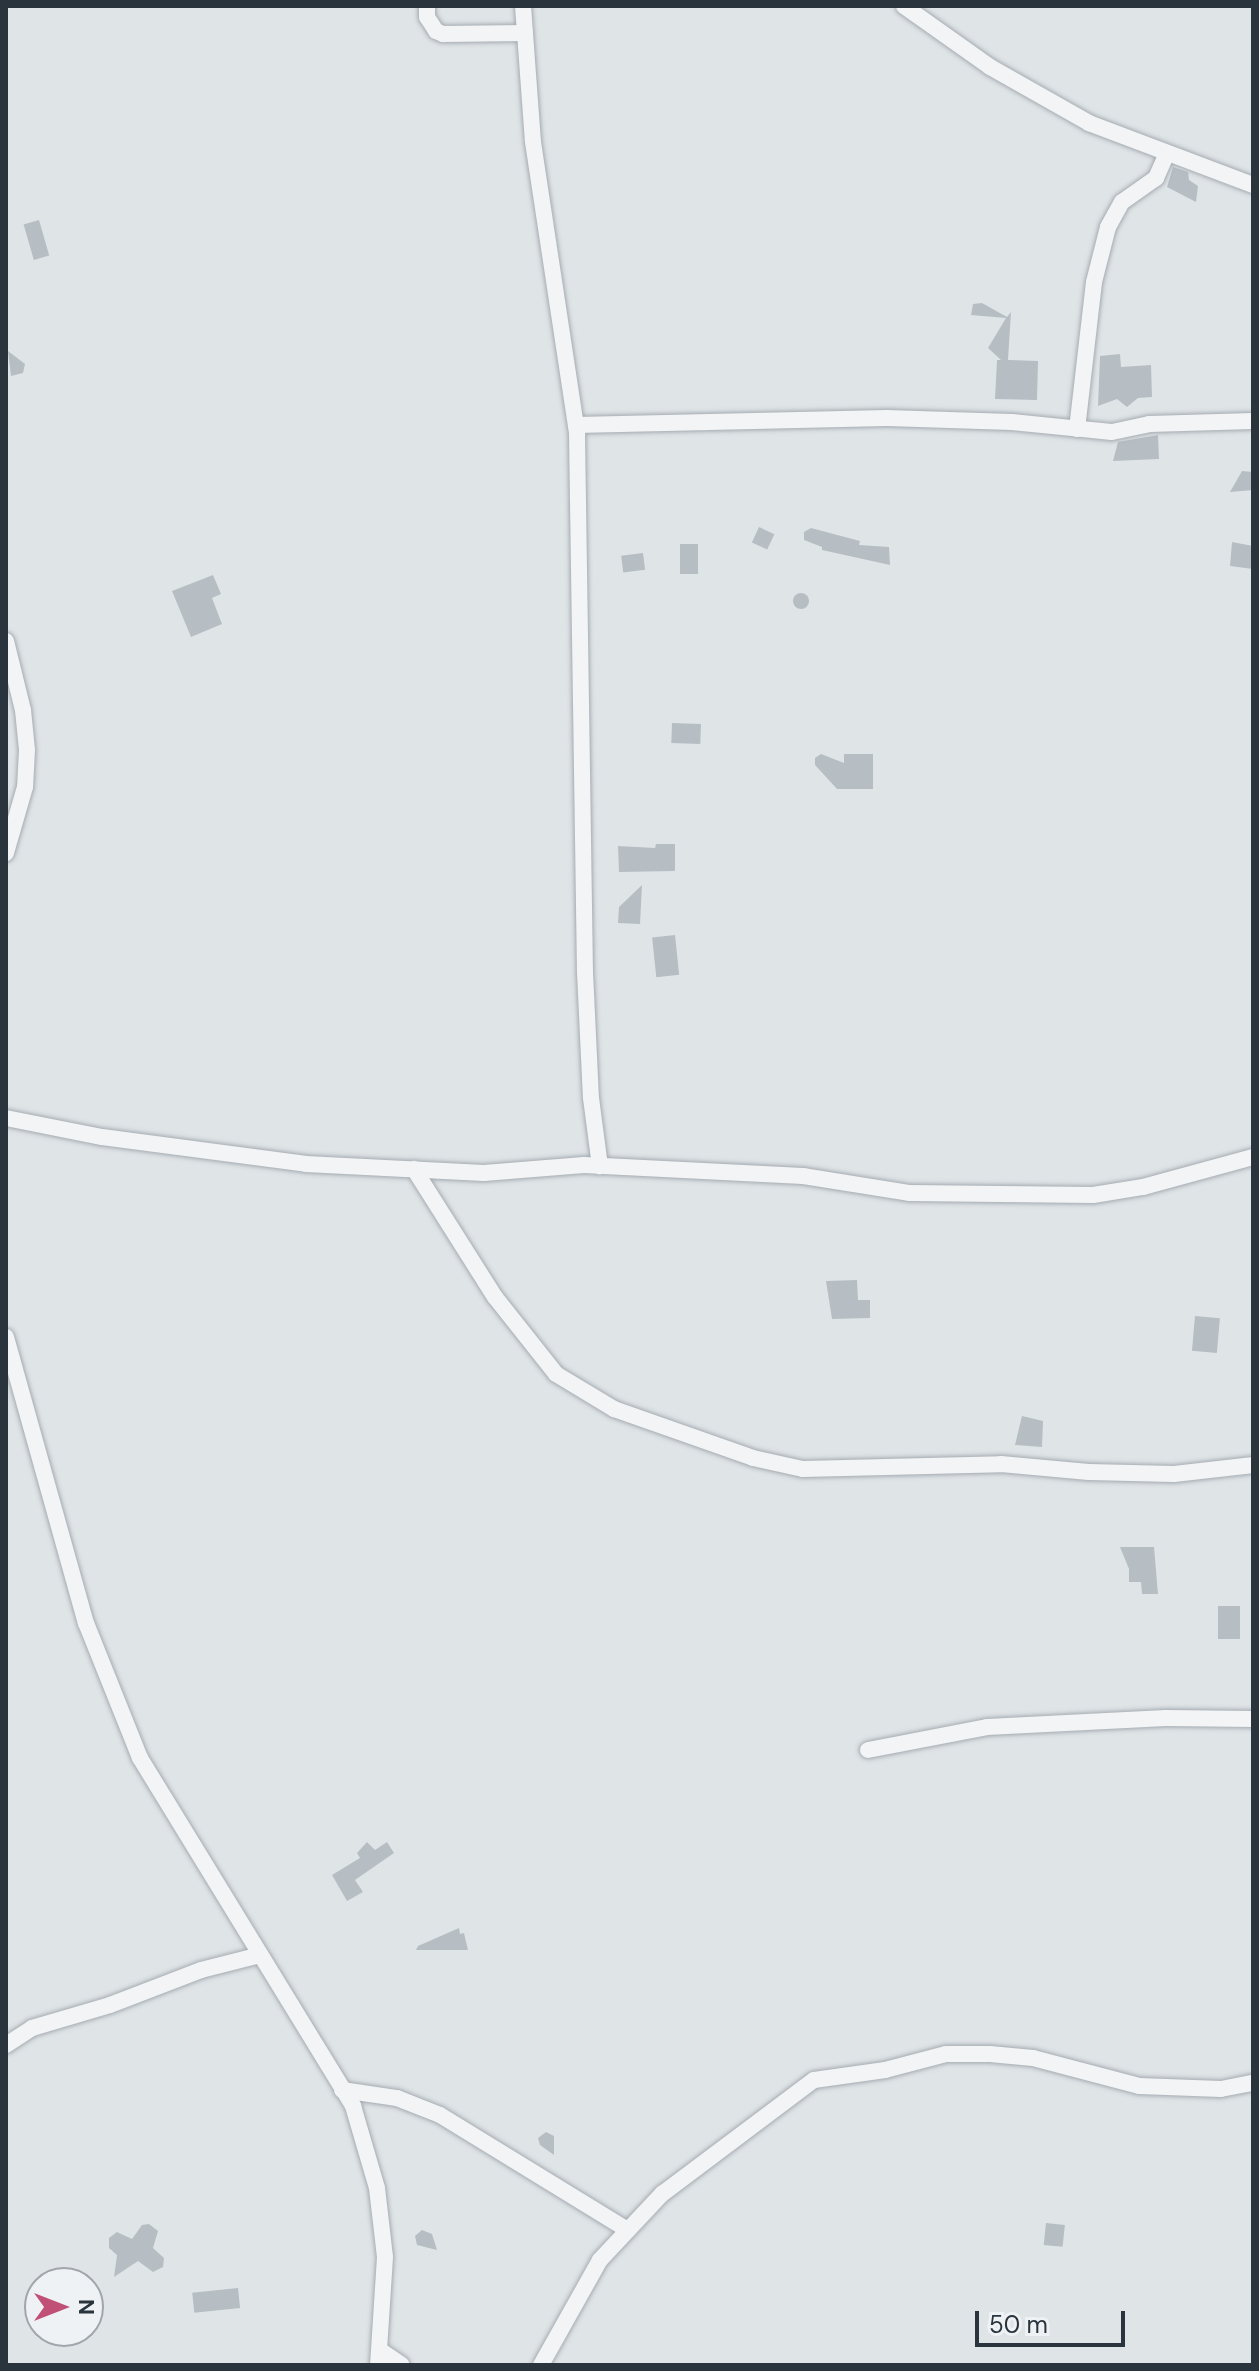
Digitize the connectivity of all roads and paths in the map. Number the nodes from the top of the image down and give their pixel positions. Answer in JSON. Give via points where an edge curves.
{"nodes":[{"id":1,"x":427,"y":6,"type":"edge"},
{"id":2,"x":523,"y":6,"type":"edge"},
{"id":3,"x":904,"y":6,"type":"edge"},
{"id":4,"x":525,"y":33,"type":"junction"},
{"id":5,"x":1167,"y":153,"type":"junction"},
{"id":6,"x":1253,"y":185,"type":"edge"},
{"id":7,"x":1253,"y":421,"type":"edge"},
{"id":8,"x":576,"y":425,"type":"junction"},
{"id":9,"x":1077,"y":429,"type":"junction"},
{"id":10,"x":6,"y":641,"type":"edge"},
{"id":11,"x":6,"y":853,"type":"edge"},
{"id":12,"x":6,"y":1118,"type":"edge"},
{"id":13,"x":1253,"y":1157,"type":"edge"},
{"id":14,"x":600,"y":1166,"type":"junction"},
{"id":15,"x":414,"y":1169,"type":"junction"},
{"id":16,"x":6,"y":1337,"type":"edge"},
{"id":17,"x":1253,"y":1465,"type":"edge"},
{"id":18,"x":1253,"y":1719,"type":"edge"},
{"id":19,"x":868,"y":1750,"type":"dead end"},
{"id":20,"x":260,"y":1955,"type":"junction"},
{"id":21,"x":6,"y":2045,"type":"edge"},
{"id":22,"x":1253,"y":2083,"type":"edge"},
{"id":23,"x":342,"y":2090,"type":"junction"},
{"id":24,"x":628,"y":2230,"type":"junction"},
{"id":25,"x":380,"y":2358,"type":"edge"},
{"id":26,"x":402,"y":2365,"type":"edge"},
{"id":27,"x":541,"y":2365,"type":"edge"}],
"edges":[{"from":1,"to":4,"type":"street","via":[[427,17],[443,34]]},
{"from":2,"to":4,"type":"street"},
{"from":3,"to":5,"type":"street","via":[[990,67],[1089,123]]},
{"from":4,"to":8,"type":"street","via":[[533,142]]},
{"from":5,"to":6,"type":"street"},
{"from":5,"to":9,"type":"street","via":[[1156,178],[1122,202],[1108,227],[1094,282]]},
{"from":7,"to":9,"type":"street","via":[[1149,424],[1112,432]]},
{"from":8,"to":9,"type":"street","via":[[887,418]]},
{"from":8,"to":14,"type":"street","via":[[584,956]]},
{"from":10,"to":11,"type":"street","via":[[27,750],[25,787]]},
{"from":12,"to":15,"type":"street","via":[[102,1137],[306,1164]]},
{"from":13,"to":14,"type":"street","via":[[1093,1195],[909,1193],[803,1176]]},
{"from":14,"to":15,"type":"street","via":[[484,1173]]},
{"from":15,"to":17,"type":"street","via":[[495,1297],[556,1374],[614,1409],[753,1458],[803,1469],[1001,1464],[1174,1474]]},
{"from":16,"to":20,"type":"street","via":[[86,1623],[140,1758]]},
{"from":18,"to":19,"type":"street","via":[[987,1727]]},
{"from":20,"to":21,"type":"street","via":[[32,2028]]},
{"from":20,"to":23,"type":"street"},
{"from":22,"to":24,"type":"street","via":[[1221,2089],[1139,2086],[1033,2058],[990,2054],[946,2054],[814,2080],[662,2194]]},
{"from":23,"to":24,"type":"street","via":[[397,2098],[440,2115]]},
{"from":23,"to":25,"type":"street","via":[[353,2106],[377,2188],[385,2257]]},
{"from":24,"to":27,"type":"street","via":[[600,2260]]},
{"from":25,"to":26,"type":"street"}]}
